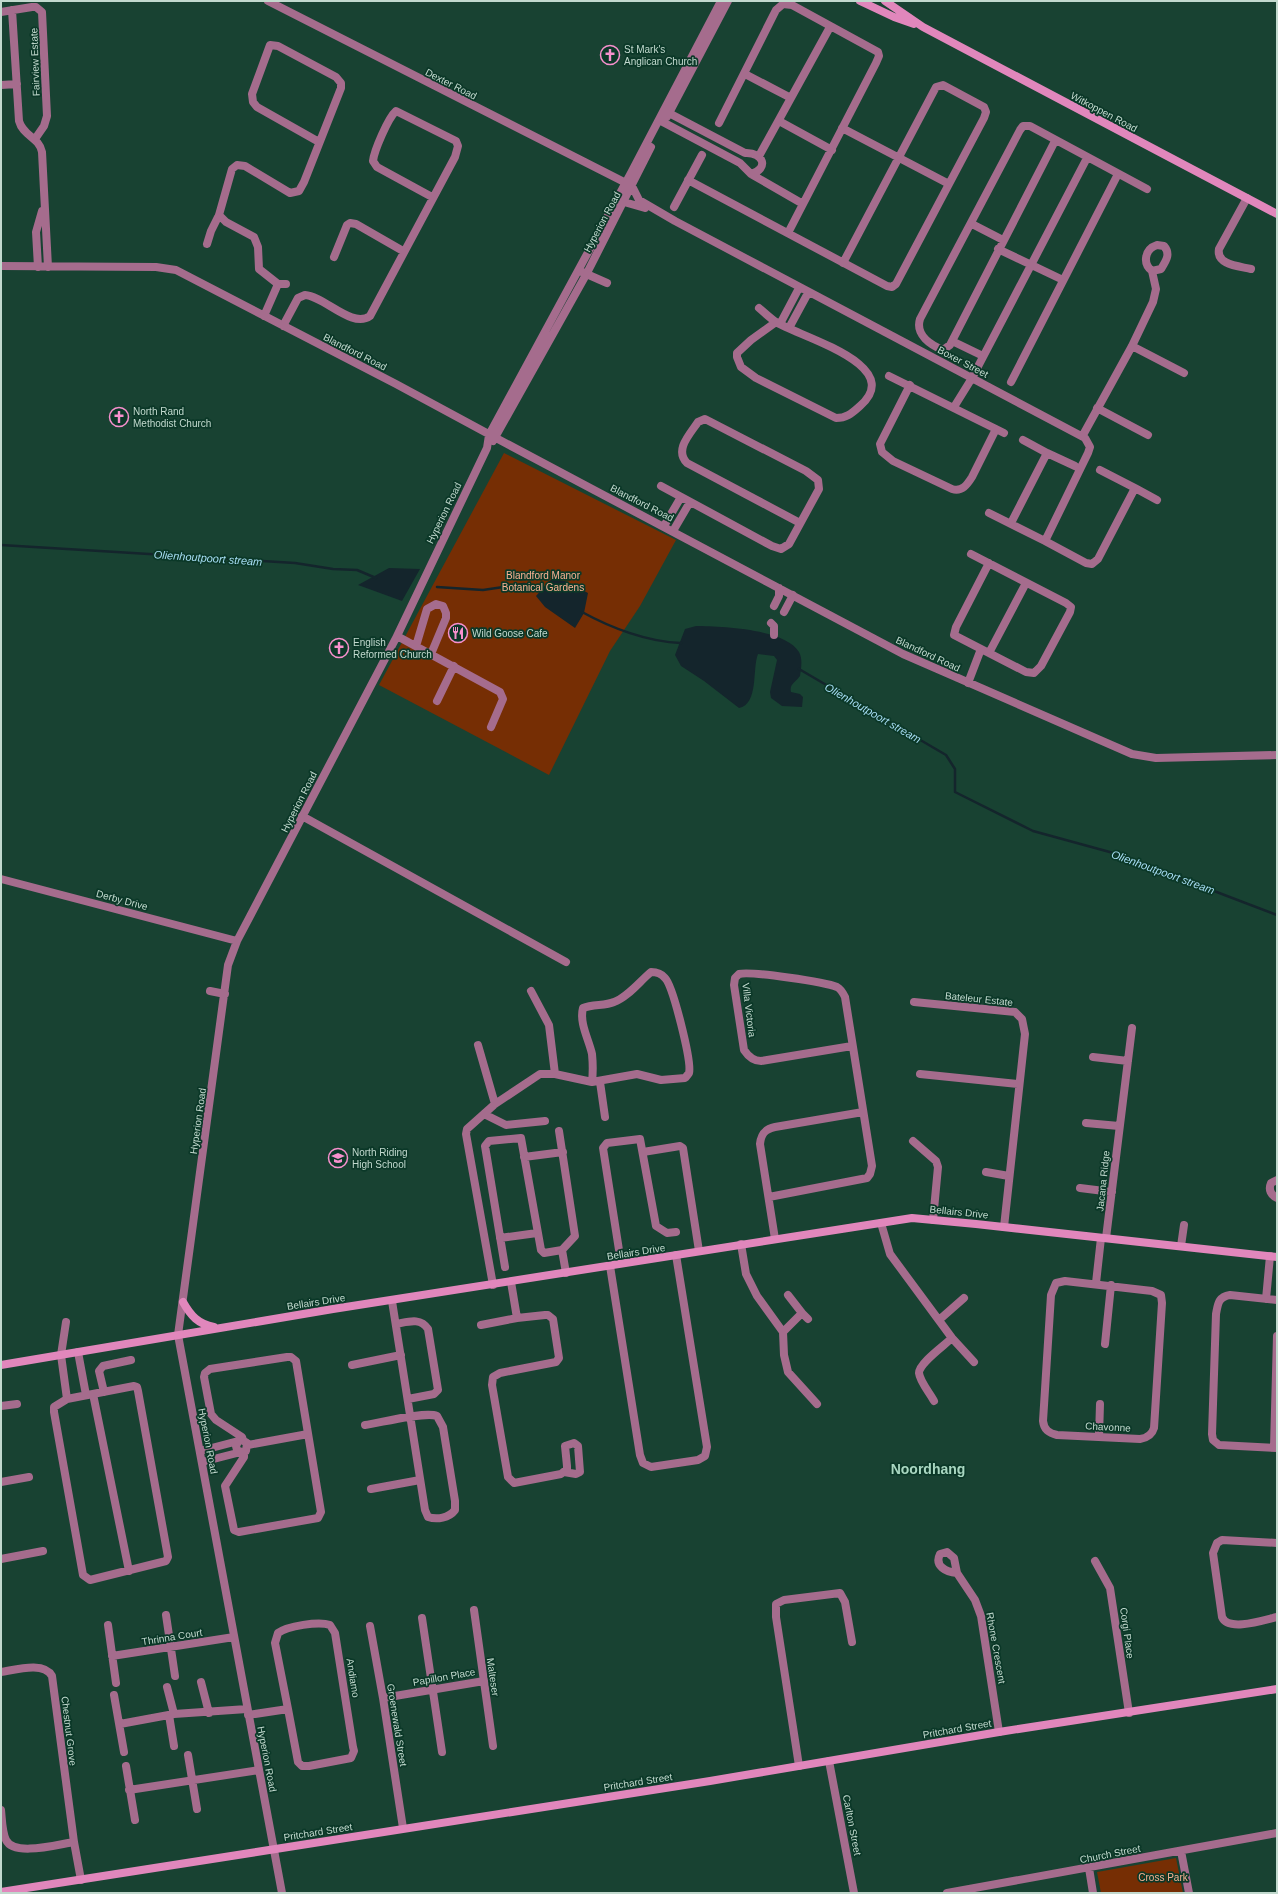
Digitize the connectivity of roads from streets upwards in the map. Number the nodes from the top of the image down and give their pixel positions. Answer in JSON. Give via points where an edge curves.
{"nodes":[{"id":1,"x":268,"y":1,"type":"edge"},
{"id":2,"x":720,"y":1,"type":"edge"},
{"id":3,"x":728,"y":1,"type":"edge"},
{"id":4,"x":860,"y":1,"type":"edge"},
{"id":5,"x":885,"y":1,"type":"edge"},
{"id":6,"x":12,"y":10,"type":"junction"},
{"id":7,"x":1,"y":12,"type":"edge"},
{"id":8,"x":830,"y":27,"type":"junction"},
{"id":9,"x":923,"y":27,"type":"junction"},
{"id":10,"x":746,"y":74,"type":"junction"},
{"id":11,"x":16,"y":84,"type":"junction"},
{"id":12,"x":1,"y":85,"type":"edge"},
{"id":13,"x":791,"y":98,"type":"junction"},
{"id":14,"x":666,"y":112,"type":"junction"},
{"id":15,"x":779,"y":121,"type":"junction"},
{"id":16,"x":661,"y":122,"type":"junction"},
{"id":17,"x":719,"y":124,"type":"dead end"},
{"id":18,"x":842,"y":128,"type":"junction"},
{"id":19,"x":715,"y":138,"type":"junction"},
{"id":20,"x":35,"y":139,"type":"junction"},
{"id":21,"x":1055,"y":141,"type":"junction"},
{"id":22,"x":319,"y":142,"type":"junction"},
{"id":23,"x":711,"y":147,"type":"junction"},
{"id":24,"x":832,"y":150,"type":"junction"},
{"id":25,"x":702,"y":155,"type":"dead end"},
{"id":26,"x":759,"y":156,"type":"junction"},
{"id":27,"x":1087,"y":158,"type":"junction"},
{"id":28,"x":899,"y":159,"type":"junction"},
{"id":29,"x":751,"y":174,"type":"junction"},
{"id":30,"x":1118,"y":174,"type":"junction"},
{"id":31,"x":688,"y":180,"type":"junction"},
{"id":32,"x":949,"y":184,"type":"junction"},
{"id":33,"x":628,"y":185,"type":"junction"},
{"id":34,"x":1147,"y":189,"type":"dead end"},
{"id":35,"x":432,"y":197,"type":"junction"},
{"id":36,"x":1247,"y":198,"type":"junction"},
{"id":37,"x":624,"y":202,"type":"junction"},
{"id":38,"x":803,"y":204,"type":"junction"},
{"id":39,"x":674,"y":207,"type":"dead end"},
{"id":40,"x":43,"y":209,"type":"junction"},
{"id":41,"x":1277,"y":214,"type":"edge"},
{"id":42,"x":219,"y":216,"type":"junction"},
{"id":43,"x":675,"y":221,"type":"junction"},
{"id":44,"x":972,"y":224,"type":"junction"},
{"id":45,"x":788,"y":233,"type":"junction"},
{"id":46,"x":1003,"y":240,"type":"junction"},
{"id":47,"x":207,"y":244,"type":"dead end"},
{"id":48,"x":998,"y":249,"type":"junction"},
{"id":49,"x":403,"y":251,"type":"junction"},
{"id":50,"x":334,"y":257,"type":"dead end"},
{"id":51,"x":843,"y":263,"type":"junction"},
{"id":52,"x":1031,"y":265,"type":"junction"},
{"id":53,"x":1,"y":266,"type":"edge"},
{"id":54,"x":38,"y":267,"type":"junction"},
{"id":55,"x":48,"y":267,"type":"junction"},
{"id":56,"x":1251,"y":269,"type":"dead end"},
{"id":57,"x":578,"y":270,"type":"junction"},
{"id":58,"x":1152,"y":271,"type":"dead end"},
{"id":59,"x":587,"y":273,"type":"junction"},
{"id":60,"x":1063,"y":280,"type":"junction"},
{"id":61,"x":607,"y":283,"type":"dead end"},
{"id":62,"x":799,"y":288,"type":"junction"},
{"id":63,"x":808,"y":293,"type":"junction"},
{"id":64,"x":759,"y":308,"type":"dead end"},
{"id":65,"x":264,"y":316,"type":"junction"},
{"id":66,"x":778,"y":323,"type":"junction"},
{"id":67,"x":282,"y":326,"type":"junction"},
{"id":68,"x":789,"y":328,"type":"junction"},
{"id":69,"x":952,"y":341,"type":"junction"},
{"id":70,"x":1132,"y":346,"type":"junction"},
{"id":71,"x":983,"y":356,"type":"junction"},
{"id":72,"x":1184,"y":373,"type":"dead end"},
{"id":73,"x":889,"y":376,"type":"dead end"},
{"id":74,"x":972,"y":378,"type":"junction"},
{"id":75,"x":1010,"y":382,"type":"dead end"},
{"id":76,"x":910,"y":385,"type":"junction"},
{"id":77,"x":954,"y":407,"type":"junction"},
{"id":78,"x":1097,"y":408,"type":"junction"},
{"id":79,"x":996,"y":429,"type":"junction"},
{"id":80,"x":1004,"y":433,"type":"dead end"},
{"id":81,"x":1083,"y":435,"type":"junction"},
{"id":82,"x":1148,"y":435,"type":"dead end"},
{"id":83,"x":492,"y":436,"type":"junction"},
{"id":84,"x":1023,"y":440,"type":"dead end"},
{"id":85,"x":1047,"y":454,"type":"junction"},
{"id":86,"x":1075,"y":466,"type":"dead end"},
{"id":87,"x":1100,"y":470,"type":"dead end"},
{"id":88,"x":661,"y":486,"type":"dead end"},
{"id":89,"x":1135,"y":488,"type":"junction"},
{"id":90,"x":681,"y":497,"type":"junction"},
{"id":91,"x":1157,"y":500,"type":"dead end"},
{"id":92,"x":690,"y":502,"type":"junction"},
{"id":93,"x":989,"y":513,"type":"dead end"},
{"id":94,"x":800,"y":523,"type":"junction"},
{"id":95,"x":1011,"y":523,"type":"junction"},
{"id":96,"x":664,"y":526,"type":"junction"},
{"id":97,"x":673,"y":531,"type":"junction"},
{"id":98,"x":1045,"y":541,"type":"junction"},
{"id":99,"x":971,"y":554,"type":"dead end"},
{"id":100,"x":989,"y":563,"type":"junction"},
{"id":101,"x":1026,"y":583,"type":"junction"},
{"id":102,"x":779,"y":588,"type":"junction"},
{"id":103,"x":793,"y":594,"type":"junction"},
{"id":104,"x":774,"y":606,"type":"dead end"},
{"id":105,"x":784,"y":612,"type":"dead end"},
{"id":106,"x":771,"y":622,"type":"dead end"},
{"id":107,"x":774,"y":635,"type":"dead end"},
{"id":108,"x":396,"y":636,"type":"junction"},
{"id":109,"x":416,"y":646,"type":"junction"},
{"id":110,"x":985,"y":651,"type":"junction"},
{"id":111,"x":431,"y":654,"type":"junction"},
{"id":112,"x":454,"y":666,"type":"junction"},
{"id":113,"x":968,"y":683,"type":"junction"},
{"id":114,"x":437,"y":701,"type":"dead end"},
{"id":115,"x":491,"y":727,"type":"dead end"},
{"id":116,"x":1277,"y":755,"type":"edge"},
{"id":117,"x":302,"y":816,"type":"junction"},
{"id":118,"x":1,"y":879,"type":"edge"},
{"id":119,"x":238,"y":941,"type":"junction"},
{"id":120,"x":566,"y":962,"type":"dead end"},
{"id":121,"x":210,"y":991,"type":"dead end"},
{"id":122,"x":531,"y":991,"type":"dead end"},
{"id":123,"x":225,"y":994,"type":"junction"},
{"id":124,"x":914,"y":1002,"type":"dead end"},
{"id":125,"x":1132,"y":1028,"type":"dead end"},
{"id":126,"x":478,"y":1045,"type":"dead end"},
{"id":127,"x":852,"y":1046,"type":"junction"},
{"id":128,"x":1093,"y":1057,"type":"dead end"},
{"id":129,"x":1128,"y":1061,"type":"junction"},
{"id":130,"x":555,"y":1074,"type":"junction"},
{"id":131,"x":920,"y":1074,"type":"dead end"},
{"id":132,"x":596,"y":1082,"type":"junction"},
{"id":133,"x":1018,"y":1084,"type":"junction"},
{"id":134,"x":495,"y":1104,"type":"junction"},
{"id":135,"x":863,"y":1112,"type":"junction"},
{"id":136,"x":484,"y":1114,"type":"junction"},
{"id":137,"x":605,"y":1117,"type":"dead end"},
{"id":138,"x":545,"y":1121,"type":"dead end"},
{"id":139,"x":1086,"y":1123,"type":"dead end"},
{"id":140,"x":1120,"y":1126,"type":"junction"},
{"id":141,"x":559,"y":1130,"type":"dead end"},
{"id":142,"x":913,"y":1141,"type":"dead end"},
{"id":143,"x":562,"y":1152,"type":"junction"},
{"id":144,"x":643,"y":1152,"type":"junction"},
{"id":145,"x":524,"y":1158,"type":"junction"},
{"id":146,"x":986,"y":1172,"type":"dead end"},
{"id":147,"x":1009,"y":1176,"type":"junction"},
{"id":148,"x":1277,"y":1180,"type":"edge"},
{"id":149,"x":1080,"y":1188,"type":"dead end"},
{"id":150,"x":1112,"y":1192,"type":"junction"},
{"id":151,"x":768,"y":1197,"type":"junction"},
{"id":152,"x":1277,"y":1198,"type":"edge"},
{"id":153,"x":933,"y":1220,"type":"junction"},
{"id":154,"x":881,"y":1223,"type":"junction"},
{"id":155,"x":1184,"y":1225,"type":"dead end"},
{"id":156,"x":1004,"y":1227,"type":"junction"},
{"id":157,"x":676,"y":1232,"type":"dead end"},
{"id":158,"x":537,"y":1233,"type":"junction"},
{"id":159,"x":500,"y":1238,"type":"junction"},
{"id":160,"x":1104,"y":1238,"type":"junction"},
{"id":161,"x":775,"y":1239,"type":"junction"},
{"id":162,"x":741,"y":1244,"type":"junction"},
{"id":163,"x":1181,"y":1246,"type":"junction"},
{"id":164,"x":562,"y":1250,"type":"junction"},
{"id":165,"x":619,"y":1250,"type":"dead end"},
{"id":166,"x":699,"y":1251,"type":"junction"},
{"id":167,"x":676,"y":1255,"type":"junction"},
{"id":168,"x":1273,"y":1256,"type":"edge"},
{"id":169,"x":610,"y":1266,"type":"junction"},
{"id":170,"x":505,"y":1267,"type":"dead end"},
{"id":171,"x":566,"y":1274,"type":"junction"},
{"id":172,"x":511,"y":1282,"type":"junction"},
{"id":173,"x":1096,"y":1283,"type":"junction"},
{"id":174,"x":493,"y":1285,"type":"junction"},
{"id":175,"x":1111,"y":1285,"type":"junction"},
{"id":176,"x":788,"y":1295,"type":"dead end"},
{"id":177,"x":964,"y":1298,"type":"dead end"},
{"id":178,"x":1266,"y":1299,"type":"junction"},
{"id":179,"x":1277,"y":1300,"type":"edge"},
{"id":180,"x":392,"y":1301,"type":"junction"},
{"id":181,"x":183,"y":1302,"type":"junction"},
{"id":182,"x":517,"y":1318,"type":"junction"},
{"id":183,"x":939,"y":1320,"type":"junction"},
{"id":184,"x":66,"y":1322,"type":"dead end"},
{"id":185,"x":396,"y":1324,"type":"junction"},
{"id":186,"x":481,"y":1325,"type":"dead end"},
{"id":187,"x":219,"y":1328,"type":"junction"},
{"id":188,"x":783,"y":1332,"type":"junction"},
{"id":189,"x":178,"y":1335,"type":"junction"},
{"id":190,"x":1277,"y":1336,"type":"edge"},
{"id":191,"x":952,"y":1338,"type":"junction"},
{"id":192,"x":1104,"y":1344,"type":"dead end"},
{"id":193,"x":78,"y":1352,"type":"junction"},
{"id":194,"x":61,"y":1355,"type":"junction"},
{"id":195,"x":401,"y":1355,"type":"junction"},
{"id":196,"x":131,"y":1360,"type":"dead end"},
{"id":197,"x":974,"y":1362,"type":"dead end"},
{"id":198,"x":352,"y":1364,"type":"dead end"},
{"id":199,"x":1,"y":1365,"type":"edge"},
{"id":200,"x":104,"y":1392,"type":"junction"},
{"id":201,"x":90,"y":1395,"type":"junction"},
{"id":202,"x":67,"y":1399,"type":"junction"},
{"id":203,"x":408,"y":1399,"type":"junction"},
{"id":204,"x":934,"y":1401,"type":"dead end"},
{"id":205,"x":17,"y":1404,"type":"dead end"},
{"id":206,"x":817,"y":1404,"type":"dead end"},
{"id":207,"x":1100,"y":1404,"type":"dead end"},
{"id":208,"x":1,"y":1406,"type":"edge"},
{"id":209,"x":411,"y":1417,"type":"junction"},
{"id":210,"x":366,"y":1426,"type":"dead end"},
{"id":211,"x":308,"y":1434,"type":"junction"},
{"id":212,"x":1100,"y":1437,"type":"junction"},
{"id":213,"x":243,"y":1446,"type":"junction"},
{"id":214,"x":1276,"y":1448,"type":"edge"},
{"id":215,"x":200,"y":1451,"type":"junction"},
{"id":216,"x":202,"y":1462,"type":"junction"},
{"id":217,"x":564,"y":1472,"type":"dead end"},
{"id":218,"x":29,"y":1477,"type":"dead end"},
{"id":219,"x":420,"y":1480,"type":"junction"},
{"id":220,"x":1,"y":1482,"type":"edge"},
{"id":221,"x":371,"y":1489,"type":"dead end"},
{"id":222,"x":1277,"y":1543,"type":"edge"},
{"id":223,"x":43,"y":1551,"type":"dead end"},
{"id":224,"x":1,"y":1559,"type":"edge"},
{"id":225,"x":1095,"y":1561,"type":"dead end"},
{"id":226,"x":129,"y":1571,"type":"junction"},
{"id":227,"x":957,"y":1573,"type":"dead end"},
{"id":228,"x":474,"y":1610,"type":"dead end"},
{"id":229,"x":166,"y":1615,"type":"dead end"},
{"id":230,"x":1277,"y":1617,"type":"edge"},
{"id":231,"x":422,"y":1618,"type":"dead end"},
{"id":232,"x":108,"y":1625,"type":"dead end"},
{"id":233,"x":370,"y":1626,"type":"dead end"},
{"id":234,"x":234,"y":1637,"type":"junction"},
{"id":235,"x":852,"y":1642,"type":"dead end"},
{"id":236,"x":171,"y":1648,"type":"junction"},
{"id":237,"x":112,"y":1656,"type":"junction"},
{"id":238,"x":1,"y":1672,"type":"edge"},
{"id":239,"x":175,"y":1676,"type":"dead end"},
{"id":240,"x":484,"y":1681,"type":"junction"},
{"id":241,"x":201,"y":1682,"type":"dead end"},
{"id":242,"x":116,"y":1683,"type":"dead end"},
{"id":243,"x":167,"y":1687,"type":"dead end"},
{"id":244,"x":1277,"y":1689,"type":"edge"},
{"id":245,"x":432,"y":1690,"type":"junction"},
{"id":246,"x":114,"y":1695,"type":"dead end"},
{"id":247,"x":383,"y":1698,"type":"junction"},
{"id":248,"x":288,"y":1709,"type":"junction"},
{"id":249,"x":247,"y":1712,"type":"junction"},
{"id":250,"x":209,"y":1713,"type":"junction"},
{"id":251,"x":1129,"y":1713,"type":"junction"},
{"id":252,"x":172,"y":1715,"type":"junction"},
{"id":253,"x":120,"y":1724,"type":"junction"},
{"id":254,"x":999,"y":1732,"type":"junction"},
{"id":255,"x":174,"y":1746,"type":"dead end"},
{"id":256,"x":493,"y":1746,"type":"dead end"},
{"id":257,"x":124,"y":1752,"type":"dead end"},
{"id":258,"x":442,"y":1752,"type":"dead end"},
{"id":259,"x":188,"y":1755,"type":"dead end"},
{"id":260,"x":829,"y":1761,"type":"junction"},
{"id":261,"x":126,"y":1766,"type":"dead end"},
{"id":262,"x":799,"y":1766,"type":"junction"},
{"id":263,"x":259,"y":1770,"type":"junction"},
{"id":264,"x":192,"y":1780,"type":"junction"},
{"id":265,"x":130,"y":1790,"type":"junction"},
{"id":266,"x":197,"y":1809,"type":"dead end"},
{"id":267,"x":1,"y":1810,"type":"edge"},
{"id":268,"x":135,"y":1820,"type":"dead end"},
{"id":269,"x":403,"y":1828,"type":"junction"},
{"id":270,"x":1277,"y":1833,"type":"edge"},
{"id":271,"x":74,"y":1842,"type":"junction"},
{"id":272,"x":274,"y":1849,"type":"junction"},
{"id":273,"x":1181,"y":1851,"type":"junction"},
{"id":274,"x":1089,"y":1868,"type":"junction"},
{"id":275,"x":81,"y":1880,"type":"junction"},
{"id":276,"x":1,"y":1892,"type":"edge"},
{"id":277,"x":282,"y":1893,"type":"edge"},
{"id":278,"x":854,"y":1893,"type":"edge"},
{"id":279,"x":947,"y":1893,"type":"edge"},
{"id":280,"x":1093,"y":1893,"type":"edge"},
{"id":281,"x":1189,"y":1893,"type":"edge"}],
"edges":[{"from":1,"to":33,"type":"street","name":"Dexter Road"},
{"from":2,"to":14,"type":"street","name":"Hyperion Road"},
{"from":3,"to":14,"type":"street","name":"Hyperion Road"},
{"from":4,"to":9,"type":"street","name":"Witkoppen Road"},
{"from":5,"to":9,"type":"street","name":"Witkoppen Road"},
{"from":6,"to":7,"type":"street","name":"Fairview Estate"},
{"from":6,"to":11,"type":"street","name":"Fairview Estate"},
{"from":6,"to":20,"type":"street","name":"Fairview Estate","via":[[36,7],[42,12],[43,17],[47,116]]},
{"from":8,"to":10,"type":"street","via":[[792,5],[780,6]]},
{"from":8,"to":13,"type":"street"},
{"from":8,"to":18,"type":"street","via":[[879,54]]},
{"from":9,"to":36,"type":"street","name":"Witkoppen Road"},
{"from":10,"to":13,"type":"street"},
{"from":10,"to":17,"type":"street"},
{"from":11,"to":12,"type":"street","name":"Fairview Estate"},
{"from":11,"to":20,"type":"street","name":"Fairview Estate","via":[[20,126]]},
{"from":13,"to":15,"type":"street"},
{"from":14,"to":16,"type":"street","name":"Hyperion Road"},
{"from":14,"to":19,"type":"street"},
{"from":15,"to":24,"type":"street"},
{"from":15,"to":26,"type":"street"},
{"from":16,"to":23,"type":"street"},
{"from":16,"to":33,"type":"street","name":"Hyperion Road"},
{"from":18,"to":24,"type":"street"},
{"from":18,"to":28,"type":"street"},
{"from":19,"to":23,"type":"street"},
{"from":19,"to":26,"type":"street","via":[[745,154]]},
{"from":20,"to":40,"type":"street","name":"Fairview Estate","via":[[42,152]]},
{"from":21,"to":27,"type":"street"},
{"from":21,"to":44,"type":"street","via":[[1030,126],[1023,126]]},
{"from":21,"to":46,"type":"street"},
{"from":22,"to":22,"type":"street","via":[[340,80],[278,46],[270,45],[252,94],[253,102]]},
{"from":22,"to":42,"type":"street","via":[[304,182],[296,193],[287,191],[245,166],[234,166]]},
{"from":23,"to":29,"type":"street","via":[[740,163]]},
{"from":24,"to":38,"type":"street"},
{"from":25,"to":31,"type":"street"},
{"from":26,"to":29,"type":"street","via":[[762,161],[760,169]]},
{"from":27,"to":30,"type":"street"},
{"from":27,"to":52,"type":"street"},
{"from":28,"to":32,"type":"street"},
{"from":28,"to":32,"type":"street","via":[[935,88],[939,85],[945,86],[984,107],[986,112]]},
{"from":28,"to":51,"type":"street"},
{"from":29,"to":38,"type":"street"},
{"from":30,"to":34,"type":"street"},
{"from":30,"to":60,"type":"street"},
{"from":31,"to":39,"type":"street"},
{"from":31,"to":45,"type":"street"},
{"from":32,"to":51,"type":"street","via":[[894,286],[886,286]]},
{"from":33,"to":37,"type":"street","name":"Hyperion Road"},
{"from":33,"to":43,"type":"street","name":"Boxer Street","via":[[639,200]]},
{"from":33,"to":57,"type":"street","name":"Hyperion Road"},
{"from":35,"to":35,"type":"street","via":[[457,152],[458,143],[396,111],[373,161],[377,167]]},
{"from":35,"to":49,"type":"street"},
{"from":36,"to":41,"type":"street","name":"Witkoppen Road"},
{"from":36,"to":56,"type":"street","via":[[1218,254],[1224,262]]},
{"from":37,"to":43,"type":"street","name":"Boxer Street"},
{"from":37,"to":59,"type":"street","name":"Hyperion Road"},
{"from":38,"to":45,"type":"street"},
{"from":40,"to":54,"type":"street","name":"Fairview Estate","via":[[36,232]]},
{"from":40,"to":55,"type":"street","name":"Fairview Estate"},
{"from":42,"to":47,"type":"street"},
{"from":42,"to":65,"type":"street","via":[[254,237],[258,247],[259,269],[282,284]]},
{"from":43,"to":62,"type":"street","name":"Boxer Street"},
{"from":44,"to":46,"type":"street"},
{"from":44,"to":69,"type":"street","via":[[919,323],[921,333],[934,346],[946,349]]},
{"from":45,"to":51,"type":"street"},
{"from":46,"to":48,"type":"street"},
{"from":48,"to":52,"type":"street"},
{"from":48,"to":69,"type":"street"},
{"from":49,"to":50,"type":"street","via":[[350,223]]},
{"from":49,"to":67,"type":"street","via":[[372,313],[367,318],[353,318],[314,296],[305,294],[298,298]]},
{"from":52,"to":60,"type":"street"},
{"from":52,"to":71,"type":"street"},
{"from":53,"to":54,"type":"street","name":"Blandford Road"},
{"from":54,"to":55,"type":"street","name":"Blandford Road"},
{"from":55,"to":65,"type":"street","name":"Blandford Road","via":[[172,268]]},
{"from":57,"to":59,"type":"street"},
{"from":57,"to":83,"type":"street","name":"Hyperion Road"},
{"from":58,"to":70,"type":"street","via":[[1155,296]]},
{"from":59,"to":61,"type":"street"},
{"from":59,"to":83,"type":"street","name":"Hyperion Road"},
{"from":60,"to":75,"type":"street"},
{"from":62,"to":63,"type":"street","name":"Boxer Street"},
{"from":62,"to":66,"type":"street"},
{"from":63,"to":68,"type":"street"},
{"from":63,"to":74,"type":"street","name":"Boxer Street"},
{"from":64,"to":66,"type":"street"},
{"from":65,"to":67,"type":"street","name":"Blandford Road"},
{"from":66,"to":68,"type":"street"},
{"from":66,"to":68,"type":"street","via":[[747,343],[737,353],[736,357],[741,367],[756,378],[836,418],[850,415],[870,394],[872,384],[869,373],[853,359]]},
{"from":67,"to":83,"type":"street","name":"Blandford Road"},
{"from":69,"to":71,"type":"street"},
{"from":70,"to":72,"type":"street"},
{"from":70,"to":78,"type":"street"},
{"from":71,"to":74,"type":"street"},
{"from":73,"to":76,"type":"street"},
{"from":74,"to":77,"type":"street"},
{"from":74,"to":81,"type":"street","name":"Boxer Street"},
{"from":76,"to":77,"type":"street"},
{"from":76,"to":79,"type":"street","via":[[880,444],[882,452],[893,461],[954,490],[962,489],[972,477]]},
{"from":77,"to":79,"type":"street"},
{"from":78,"to":81,"type":"street"},
{"from":78,"to":82,"type":"street"},
{"from":79,"to":80,"type":"street"},
{"from":81,"to":98,"type":"street","via":[[1090,447],[1088,453]]},
{"from":83,"to":96,"type":"street","name":"Blandford Road"},
{"from":83,"to":108,"type":"street","name":"Hyperion Road"},
{"from":84,"to":85,"type":"street"},
{"from":85,"to":86,"type":"street"},
{"from":85,"to":95,"type":"street"},
{"from":87,"to":89,"type":"street"},
{"from":88,"to":90,"type":"street"},
{"from":89,"to":91,"type":"street"},
{"from":89,"to":98,"type":"street","via":[[1095,563],[1086,563]]},
{"from":90,"to":92,"type":"street"},
{"from":90,"to":96,"type":"street"},
{"from":92,"to":94,"type":"street","via":[[778,549],[787,546]]},
{"from":92,"to":97,"type":"street"},
{"from":93,"to":95,"type":"street"},
{"from":94,"to":94,"type":"street","via":[[819,489],[815,476],[711,421],[706,419],[698,422],[682,448],[682,457],[686,463]]},
{"from":95,"to":98,"type":"street"},
{"from":96,"to":97,"type":"street","name":"Blandford Road"},
{"from":97,"to":102,"type":"street","name":"Blandford Road"},
{"from":99,"to":100,"type":"street"},
{"from":100,"to":101,"type":"street"},
{"from":100,"to":110,"type":"street","via":[[954,633],[955,636]]},
{"from":101,"to":110,"type":"street"},
{"from":101,"to":110,"type":"street","via":[[1068,604],[1071,609],[1041,666],[1034,673],[1026,672]]},
{"from":102,"to":103,"type":"street","name":"Blandford Road"},
{"from":102,"to":104,"type":"street","via":[[779,596]]},
{"from":103,"to":105,"type":"street"},
{"from":103,"to":113,"type":"street","name":"Blandford Road","via":[[903,654]]},
{"from":106,"to":107,"type":"street","via":[[774,626]]},
{"from":108,"to":109,"type":"street"},
{"from":108,"to":117,"type":"street","name":"Hyperion Road"},
{"from":109,"to":111,"type":"street"},
{"from":109,"to":111,"type":"street","via":[[427,609],[436,604],[443,606],[446,618]]},
{"from":110,"to":113,"type":"street"},
{"from":111,"to":112,"type":"street"},
{"from":112,"to":114,"type":"street"},
{"from":112,"to":115,"type":"street","via":[[500,692],[503,699]]},
{"from":113,"to":116,"type":"street","name":"Blandford Road","via":[[1132,754],[1156,758]]},
{"from":117,"to":119,"type":"street","name":"Hyperion Road"},
{"from":117,"to":120,"type":"street"},
{"from":118,"to":119,"type":"street","name":"Derby Drive"},
{"from":119,"to":123,"type":"street","name":"Hyperion Road","via":[[228,965]]},
{"from":121,"to":123,"type":"street"},
{"from":122,"to":130,"type":"street","via":[[549,1025]]},
{"from":123,"to":181,"type":"street","name":"Hyperion Road"},
{"from":124,"to":133,"type":"street","name":"Bateleur Estate","via":[[1015,1012],[1019,1015],[1024,1023],[1025,1034]]},
{"from":125,"to":129,"type":"street","name":"Jacana Ridge"},
{"from":126,"to":134,"type":"street"},
{"from":127,"to":127,"type":"street","name":"Villa Victoria","via":[[845,997],[841,989],[751,973],[739,974],[735,978],[744,1050],[754,1060]]},
{"from":127,"to":135,"type":"street","name":"Villa Victoria"},
{"from":128,"to":129,"type":"street"},
{"from":129,"to":140,"type":"street","name":"Jacana Ridge"},
{"from":130,"to":132,"type":"street"},
{"from":130,"to":134,"type":"street","via":[[540,1074]]},
{"from":131,"to":133,"type":"street"},
{"from":132,"to":132,"type":"street","via":[[592,1054],[582,1020],[583,1008],[613,1003],[651,972],[657,972],[666,978],[678,1012],[689,1061],[689,1073],[685,1078],[678,1079],[660,1080],[637,1074]]},
{"from":132,"to":137,"type":"street"},
{"from":133,"to":147,"type":"street","name":"Bateleur Estate"},
{"from":134,"to":136,"type":"street"},
{"from":135,"to":151,"type":"street","via":[[775,1126],[765,1131],[760,1144]]},
{"from":135,"to":151,"type":"street","name":"Villa Victoria","via":[[872,1166],[867,1178]]},
{"from":136,"to":138,"type":"street","via":[[506,1125]]},
{"from":136,"to":174,"type":"street","via":[[467,1129],[466,1134]]},
{"from":139,"to":140,"type":"street"},
{"from":140,"to":150,"type":"street","name":"Jacana Ridge"},
{"from":141,"to":143,"type":"street"},
{"from":142,"to":153,"type":"street","via":[[936,1161],[938,1167]]},
{"from":143,"to":145,"type":"street"},
{"from":143,"to":164,"type":"street","via":[[575,1236]]},
{"from":144,"to":157,"type":"street","via":[[656,1226],[667,1233]]},
{"from":144,"to":165,"type":"street","via":[[641,1141],[638,1139],[607,1143],[603,1146]]},
{"from":144,"to":166,"type":"street","via":[[680,1146],[682,1148]]},
{"from":145,"to":158,"type":"street"},
{"from":145,"to":159,"type":"street","via":[[519,1137],[489,1141],[485,1144]]},
{"from":146,"to":147,"type":"street"},
{"from":147,"to":156,"type":"street","name":"Bateleur Estate"},
{"from":148,"to":152,"type":"street","via":[[1271,1183],[1270,1190]]},
{"from":149,"to":150,"type":"street"},
{"from":150,"to":160,"type":"street","name":"Jacana Ridge"},
{"from":151,"to":161,"type":"street"},
{"from":153,"to":154,"type":"street","name":"Bellairs Drive","via":[[912,1218]]},
{"from":153,"to":156,"type":"street","name":"Bellairs Drive"},
{"from":154,"to":161,"type":"street","name":"Bellairs Drive"},
{"from":154,"to":183,"type":"street","via":[[890,1254]]},
{"from":155,"to":163,"type":"street"},
{"from":156,"to":160,"type":"street","name":"Bellairs Drive"},
{"from":158,"to":159,"type":"street"},
{"from":158,"to":164,"type":"street","via":[[543,1253]]},
{"from":159,"to":170,"type":"street"},
{"from":160,"to":163,"type":"street","name":"Bellairs Drive"},
{"from":160,"to":173,"type":"street"},
{"from":161,"to":162,"type":"street","name":"Bellairs Drive"},
{"from":162,"to":166,"type":"street","name":"Bellairs Drive"},
{"from":162,"to":188,"type":"street","via":[[746,1274],[757,1296]]},
{"from":163,"to":168,"type":"street","name":"Bellairs Drive"},
{"from":164,"to":171,"type":"street"},
{"from":166,"to":167,"type":"street","name":"Bellairs Drive"},
{"from":167,"to":169,"type":"street","name":"Bellairs Drive"},
{"from":167,"to":169,"type":"street","via":[[707,1447],[704,1456],[698,1460],[651,1468],[643,1463],[640,1455]]},
{"from":168,"to":178,"type":"street"},
{"from":169,"to":171,"type":"street","name":"Bellairs Drive"},
{"from":171,"to":172,"type":"street","name":"Bellairs Drive"},
{"from":172,"to":174,"type":"street","name":"Bellairs Drive"},
{"from":172,"to":182,"type":"street"},
{"from":173,"to":175,"type":"street","name":"Chavonne"},
{"from":173,"to":212,"type":"street","name":"Chavonne","via":[[1065,1281],[1056,1283],[1053,1290],[1043,1421],[1045,1428],[1053,1434]]},
{"from":174,"to":180,"type":"street","name":"Bellairs Drive"},
{"from":175,"to":192,"type":"street"},
{"from":175,"to":212,"type":"street","name":"Chavonne","via":[[1152,1291],[1159,1293],[1162,1298],[1154,1423],[1153,1432],[1143,1439]]},
{"from":176,"to":188,"type":"street","via":[[805,1316]]},
{"from":177,"to":183,"type":"street"},
{"from":178,"to":179,"type":"street"},
{"from":178,"to":214,"type":"street","via":[[1230,1295],[1219,1299],[1216,1314],[1212,1438],[1216,1443],[1225,1446]]},
{"from":180,"to":185,"type":"street"},
{"from":180,"to":187,"type":"street","name":"Bellairs Drive"},
{"from":181,"to":187,"type":"street","via":[[198,1322]]},
{"from":181,"to":189,"type":"street","name":"Hyperion Road"},
{"from":182,"to":186,"type":"street"},
{"from":182,"to":217,"type":"street","via":[[545,1314],[550,1316],[553,1319],[559,1358],[556,1362],[500,1373],[493,1377],[492,1385],[508,1477],[514,1483]]},
{"from":183,"to":191,"type":"street"},
{"from":184,"to":194,"type":"street"},
{"from":185,"to":195,"type":"street"},
{"from":185,"to":203,"type":"street","via":[[416,1321],[423,1323],[428,1329],[438,1390],[434,1394]]},
{"from":187,"to":189,"type":"street","name":"Bellairs Drive"},
{"from":188,"to":206,"type":"street","via":[[788,1372]]},
{"from":189,"to":193,"type":"street","name":"Bellairs Drive"},
{"from":189,"to":215,"type":"street","name":"Hyperion Road"},
{"from":190,"to":214,"type":"street"},
{"from":191,"to":197,"type":"street"},
{"from":191,"to":204,"type":"street","via":[[924,1363],[920,1370],[920,1377]]},
{"from":193,"to":194,"type":"street","name":"Bellairs Drive"},
{"from":193,"to":201,"type":"street"},
{"from":194,"to":199,"type":"street","name":"Bellairs Drive"},
{"from":194,"to":202,"type":"street"},
{"from":195,"to":198,"type":"street"},
{"from":195,"to":203,"type":"street"},
{"from":196,"to":200,"type":"street","via":[[101,1368],[99,1371]]},
{"from":200,"to":201,"type":"street"},
{"from":200,"to":226,"type":"street","via":[[137,1387],[168,1553],[166,1561]]},
{"from":201,"to":202,"type":"street"},
{"from":201,"to":226,"type":"street"},
{"from":202,"to":226,"type":"street","via":[[54,1407],[54,1412],[82,1575],[90,1580]]},
{"from":203,"to":209,"type":"street"},
{"from":205,"to":208,"type":"street"},
{"from":207,"to":212,"type":"street"},
{"from":209,"to":210,"type":"street"},
{"from":209,"to":219,"type":"street"},
{"from":209,"to":219,"type":"street","via":[[434,1414],[440,1420],[455,1501],[453,1513],[446,1517],[428,1517]]},
{"from":211,"to":213,"type":"street"},
{"from":211,"to":213,"type":"street","via":[[294,1358],[287,1356],[210,1369],[204,1376],[211,1414],[242,1437]]},
{"from":211,"to":213,"type":"street","via":[[320,1516],[316,1520],[239,1532],[234,1530],[225,1486],[244,1457]]},
{"from":213,"to":215,"type":"street"},
{"from":213,"to":216,"type":"street"},
{"from":215,"to":216,"type":"street","name":"Hyperion Road"},
{"from":216,"to":234,"type":"street","name":"Hyperion Road"},
{"from":218,"to":220,"type":"street"},
{"from":219,"to":221,"type":"street"},
{"from":222,"to":230,"type":"street","via":[[1222,1540],[1217,1543],[1213,1553],[1222,1617],[1226,1622],[1238,1625]]},
{"from":223,"to":224,"type":"street"},
{"from":225,"to":251,"type":"street","name":"Corgi Place","via":[[1110,1588]]},
{"from":227,"to":254,"type":"street","name":"Rhone Crescent","via":[[975,1600],[981,1616]]},
{"from":228,"to":240,"type":"street","name":"Malteser"},
{"from":229,"to":236,"type":"street"},
{"from":231,"to":245,"type":"street"},
{"from":232,"to":237,"type":"street"},
{"from":233,"to":247,"type":"street","name":"Groenewald Street"},
{"from":234,"to":236,"type":"street","name":"Thrinna Court"},
{"from":234,"to":249,"type":"street","name":"Hyperion Road"},
{"from":235,"to":262,"type":"street","via":[[845,1602],[840,1593],[784,1600],[776,1604]]},
{"from":236,"to":237,"type":"street","name":"Thrinna Court"},
{"from":236,"to":239,"type":"street"},
{"from":237,"to":242,"type":"street"},
{"from":238,"to":271,"type":"street","name":"Chestnut Grove","via":[[41,1668],[50,1672],[52,1676]]},
{"from":240,"to":245,"type":"street","name":"Papillon Place"},
{"from":240,"to":256,"type":"street","name":"Malteser"},
{"from":241,"to":250,"type":"street"},
{"from":243,"to":252,"type":"street"},
{"from":244,"to":251,"type":"street","name":"Pritchard Street"},
{"from":245,"to":247,"type":"street","name":"Papillon Place"},
{"from":245,"to":258,"type":"street"},
{"from":246,"to":253,"type":"street"},
{"from":247,"to":269,"type":"street","name":"Groenewald Street"},
{"from":248,"to":248,"type":"street","name":"Andiamo","via":[[299,1764],[309,1766],[351,1758],[354,1751],[335,1633],[330,1624],[320,1623],[278,1633],[275,1643]]},
{"from":248,"to":249,"type":"street"},
{"from":249,"to":250,"type":"street"},
{"from":249,"to":263,"type":"street","name":"Hyperion Road"},
{"from":250,"to":252,"type":"street"},
{"from":251,"to":254,"type":"street","name":"Pritchard Street"},
{"from":252,"to":253,"type":"street"},
{"from":252,"to":255,"type":"street"},
{"from":253,"to":257,"type":"street"},
{"from":254,"to":260,"type":"street","name":"Pritchard Street"},
{"from":259,"to":264,"type":"street"},
{"from":260,"to":262,"type":"street","name":"Pritchard Street"},
{"from":260,"to":278,"type":"street","name":"Carlton Street"},
{"from":261,"to":265,"type":"street"},
{"from":262,"to":269,"type":"street","name":"Pritchard Street"},
{"from":263,"to":264,"type":"street"},
{"from":263,"to":272,"type":"street","name":"Hyperion Road"},
{"from":264,"to":265,"type":"street"},
{"from":264,"to":266,"type":"street"},
{"from":265,"to":268,"type":"street"},
{"from":267,"to":271,"type":"street","via":[[5,1839],[13,1847],[23,1849]]},
{"from":269,"to":272,"type":"street","name":"Pritchard Street"},
{"from":270,"to":273,"type":"street","name":"Church Street"},
{"from":271,"to":275,"type":"street","name":"Chestnut Grove"},
{"from":272,"to":275,"type":"street","name":"Pritchard Street"},
{"from":272,"to":277,"type":"street","name":"Hyperion Road"},
{"from":273,"to":274,"type":"street","name":"Church Street"},
{"from":273,"to":281,"type":"street"},
{"from":274,"to":279,"type":"street","name":"Church Street"},
{"from":274,"to":280,"type":"street"},
{"from":275,"to":276,"type":"street","name":"Pritchard Street"}]}
